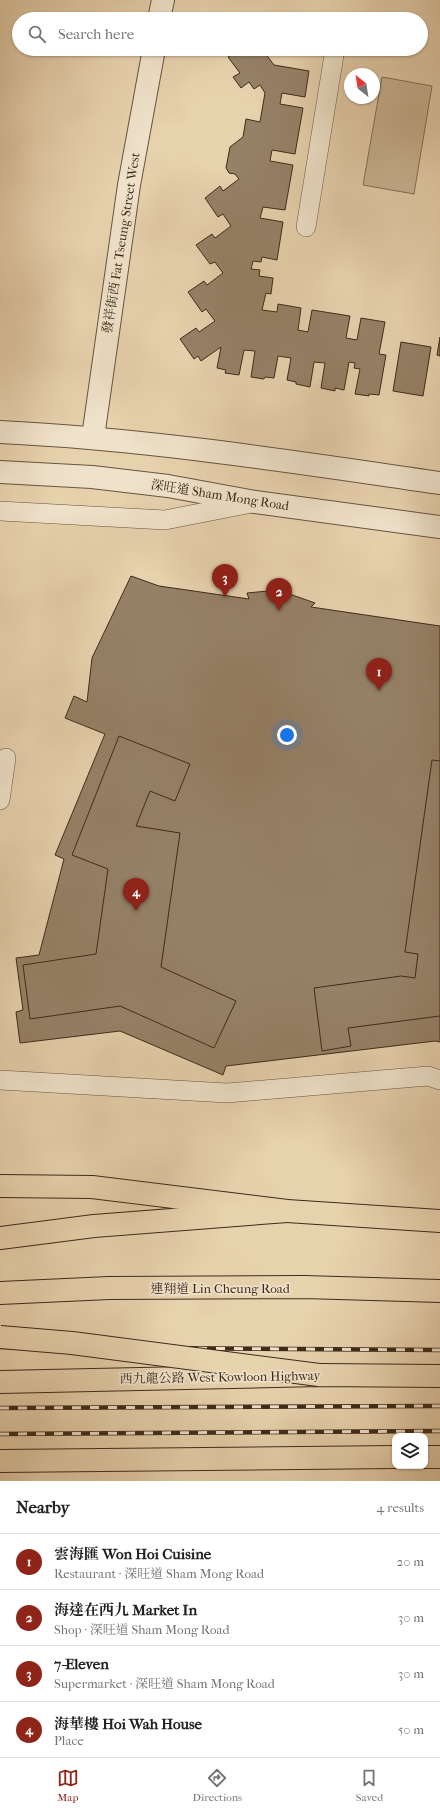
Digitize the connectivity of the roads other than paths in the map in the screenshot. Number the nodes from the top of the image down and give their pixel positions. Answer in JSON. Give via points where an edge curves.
{"nodes":[{"id":1,"x":163,"y":0,"type":"edge"},
{"id":2,"x":160,"y":12,"type":"edge"},
{"id":3,"x":153,"y":56,"type":"edge"},
{"id":4,"x":334,"y":56,"type":"edge"},
{"id":5,"x":306,"y":227,"type":"dead end"},
{"id":6,"x":0,"y":432,"type":"edge"},
{"id":7,"x":93,"y":437,"type":"junction"},
{"id":8,"x":0,"y":472,"type":"edge"},
{"id":9,"x":440,"y":483,"type":"edge"},
{"id":10,"x":255,"y":502,"type":"junction"},
{"id":11,"x":0,"y":511,"type":"edge"},
{"id":12,"x":440,"y":527,"type":"edge"},
{"id":13,"x":6,"y":758,"type":"dead end"},
{"id":14,"x":0,"y":800,"type":"edge"},
{"id":15,"x":0,"y":1080,"type":"edge"},
{"id":16,"x":440,"y":1080,"type":"edge"},
{"id":17,"x":0,"y":1186,"type":"edge"},
{"id":18,"x":287,"y":1211,"type":"junction"},
{"id":19,"x":440,"y":1221,"type":"edge"},
{"id":20,"x":0,"y":1238,"type":"edge"},
{"id":21,"x":440,"y":1291,"type":"edge"},
{"id":22,"x":0,"y":1293,"type":"edge"},
{"id":23,"x":0,"y":1337,"type":"edge"},
{"id":24,"x":319,"y":1374,"type":"junction"},
{"id":25,"x":440,"y":1376,"type":"edge"},
{"id":26,"x":0,"y":1382,"type":"edge"},
{"id":27,"x":392,"y":1457,"type":"edge"},
{"id":28,"x":428,"y":1457,"type":"edge"},
{"id":29,"x":440,"y":1457,"type":"edge"},
{"id":30,"x":0,"y":1461,"type":"edge"}],
"edges":[{"from":1,"to":2,"type":"street"},
{"from":3,"to":7,"type":"street","name":"發祥街西 Fat Tseung Street West","via":[[129,185]]},
{"from":4,"to":5,"type":"lane"},
{"from":6,"to":7,"type":"street"},
{"from":7,"to":9,"type":"street","via":[[200,449]]},
{"from":8,"to":10,"type":"street","name":"深旺道 Sham Mong Road","via":[[92,477],[168,486]]},
{"from":10,"to":11,"type":"lane","via":[[165,520]]},
{"from":10,"to":12,"type":"street","name":"深旺道 Sham Mong Road"},
{"from":13,"to":14,"type":"lane"},
{"from":15,"to":16,"type":"lane","via":[[227,1093],[428,1076]]},
{"from":17,"to":18,"type":"main road","via":[[92,1187]]},
{"from":18,"to":19,"type":"main road"},
{"from":18,"to":20,"type":"main road","via":[[94,1226]]},
{"from":21,"to":22,"type":"main road","name":"連翔道 Lin Cheung Road","via":[[304,1287],[109,1288]]},
{"from":23,"to":24,"type":"main road","bridge":true,"via":[[72,1343]]},
{"from":24,"to":25,"type":"main road","name":"西九龍公路 West Kowloon Highway"},
{"from":24,"to":26,"type":"main road","name":"西九龍公路 West Kowloon Highway","bridge":true},
{"from":27,"to":30,"type":"main road"},
{"from":28,"to":29,"type":"main road"}]}
